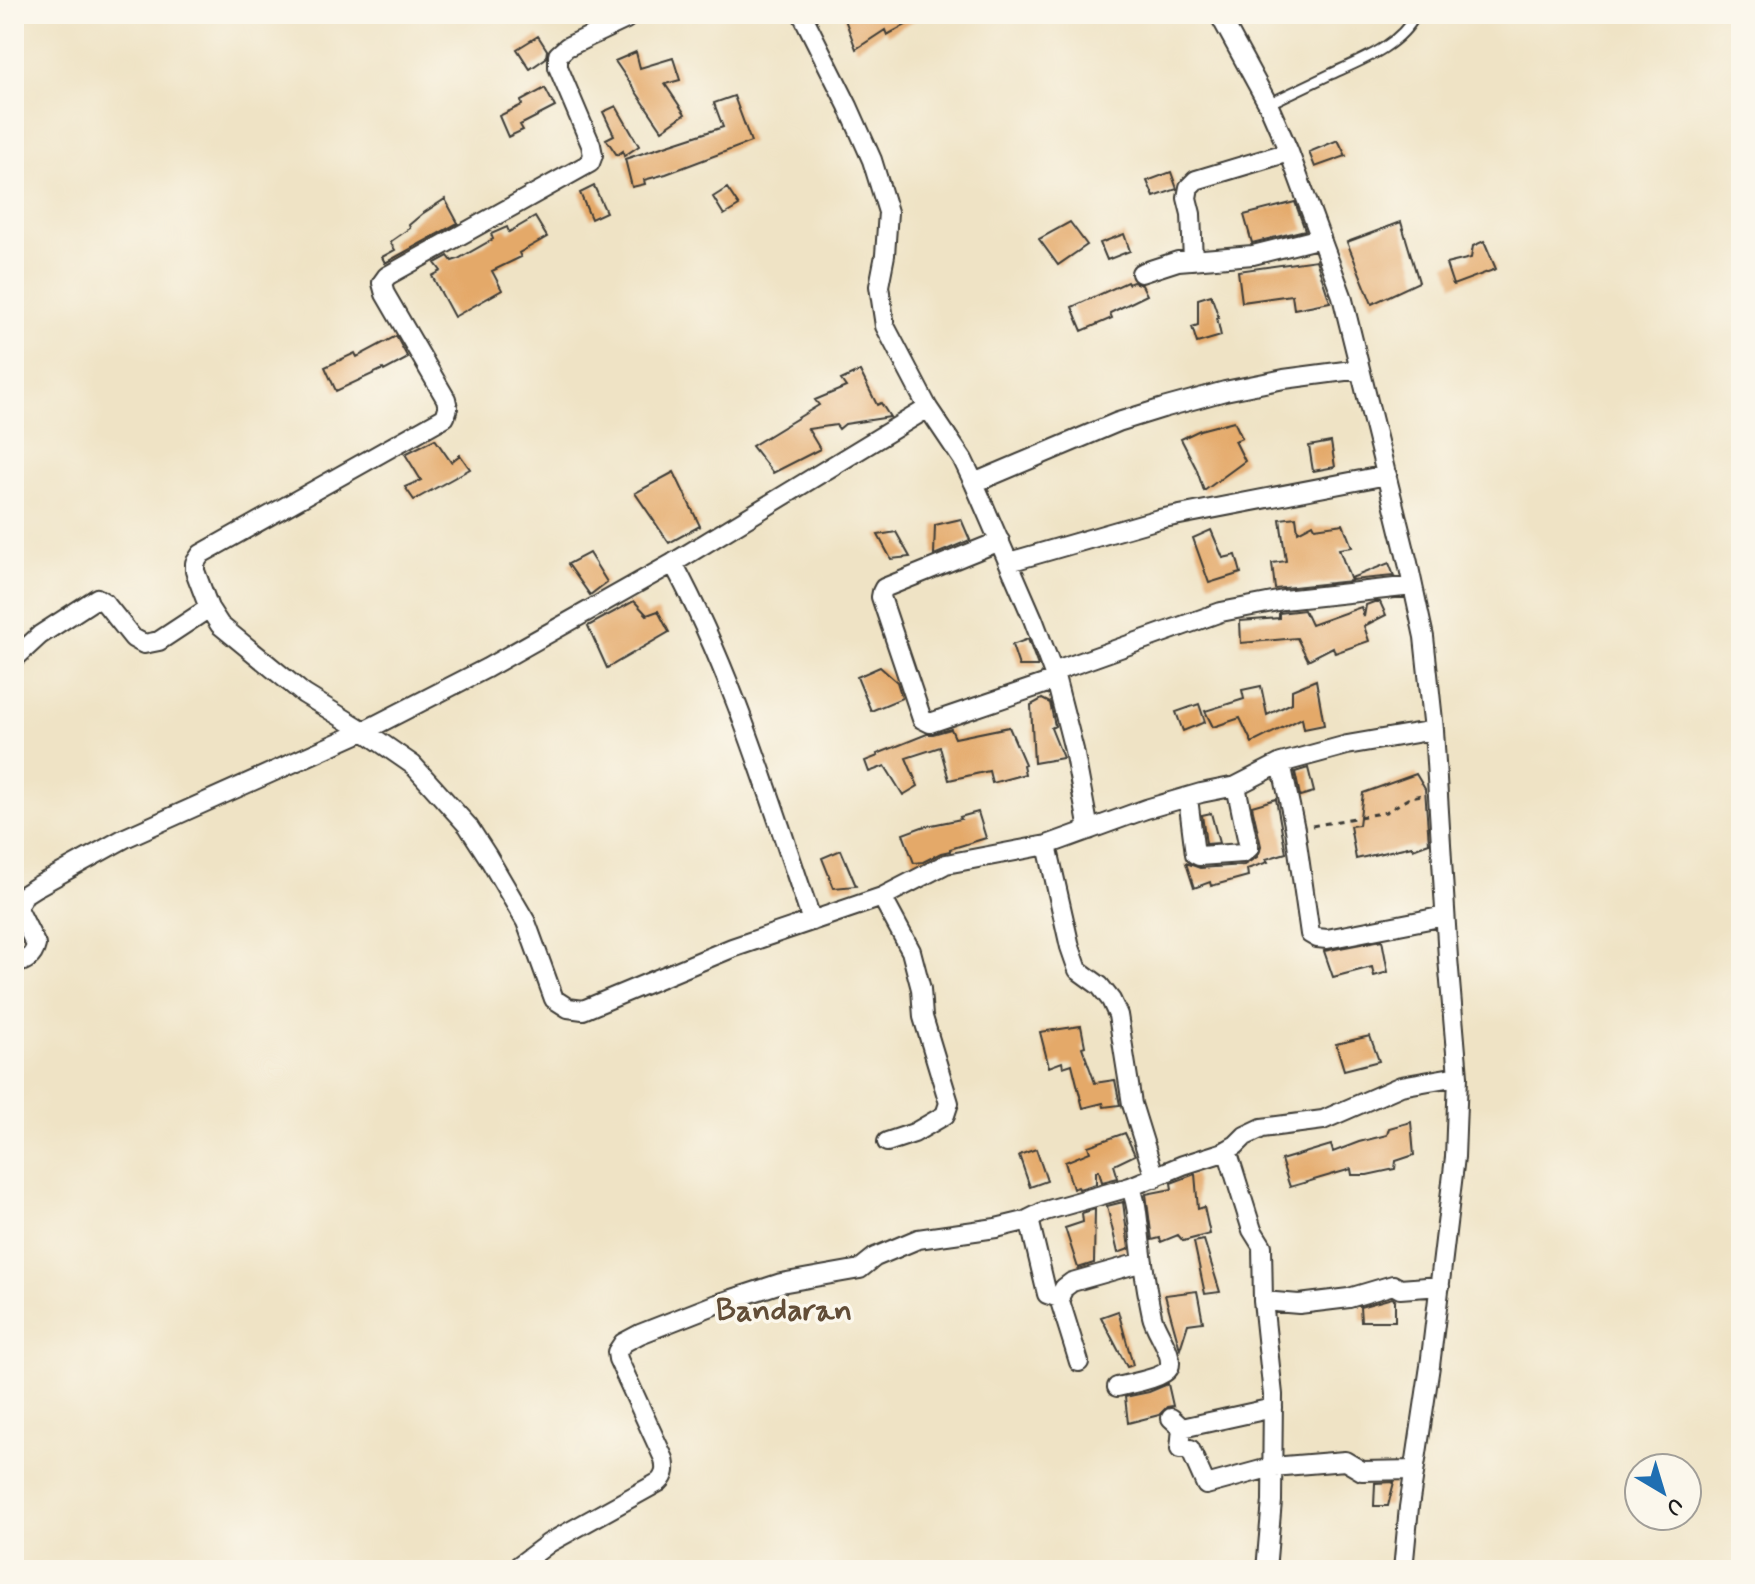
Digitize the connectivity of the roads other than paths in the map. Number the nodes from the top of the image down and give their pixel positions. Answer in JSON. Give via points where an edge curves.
{"nodes":[{"id":1,"x":630,"y":14,"type":"edge"},
{"id":2,"x":803,"y":14,"type":"edge"},
{"id":3,"x":1219,"y":14,"type":"edge"},
{"id":4,"x":1416,"y":14,"type":"edge"},
{"id":5,"x":1268,"y":104,"type":"junction"},
{"id":6,"x":1289,"y":152,"type":"junction"},
{"id":7,"x":1321,"y":238,"type":"junction"},
{"id":8,"x":1193,"y":260,"type":"junction"},
{"id":9,"x":1141,"y":273,"type":"dead end"},
{"id":10,"x":1360,"y":369,"type":"junction"},
{"id":11,"x":928,"y":408,"type":"junction"},
{"id":12,"x":1387,"y":475,"type":"junction"},
{"id":13,"x":974,"y":483,"type":"junction"},
{"id":14,"x":1000,"y":541,"type":"junction"},
{"id":15,"x":1009,"y":562,"type":"junction"},
{"id":16,"x":673,"y":563,"type":"junction"},
{"id":17,"x":1413,"y":586,"type":"junction"},
{"id":18,"x":209,"y":608,"type":"junction"},
{"id":19,"x":14,"y":659,"type":"edge"},
{"id":20,"x":1054,"y":676,"type":"junction"},
{"id":21,"x":1434,"y":730,"type":"junction"},
{"id":22,"x":364,"y":731,"type":"junction"},
{"id":23,"x":1281,"y":763,"type":"junction"},
{"id":24,"x":1236,"y":786,"type":"junction"},
{"id":25,"x":1188,"y":798,"type":"junction"},
{"id":26,"x":1089,"y":830,"type":"junction"},
{"id":27,"x":1047,"y":845,"type":"junction"},
{"id":28,"x":882,"y":897,"type":"junction"},
{"id":29,"x":15,"y":905,"type":"edge"},
{"id":30,"x":1445,"y":916,"type":"junction"},
{"id":31,"x":812,"y":921,"type":"junction"},
{"id":32,"x":14,"y":965,"type":"edge"},
{"id":33,"x":1458,"y":1076,"type":"junction"},
{"id":34,"x":887,"y":1142,"type":"dead end"},
{"id":35,"x":1227,"y":1150,"type":"junction"},
{"id":36,"x":1155,"y":1178,"type":"junction"},
{"id":37,"x":1130,"y":1187,"type":"junction"},
{"id":38,"x":1029,"y":1219,"type":"junction"},
{"id":39,"x":1143,"y":1262,"type":"junction"},
{"id":40,"x":1440,"y":1286,"type":"junction"},
{"id":41,"x":1059,"y":1298,"type":"junction"},
{"id":42,"x":1263,"y":1301,"type":"junction"},
{"id":43,"x":1079,"y":1362,"type":"dead end"},
{"id":44,"x":1117,"y":1387,"type":"dead end"},
{"id":45,"x":1273,"y":1408,"type":"junction"},
{"id":46,"x":1272,"y":1467,"type":"junction"},
{"id":47,"x":1414,"y":1470,"type":"junction"},
{"id":48,"x":513,"y":1570,"type":"edge"},
{"id":49,"x":1266,"y":1570,"type":"edge"},
{"id":50,"x":1403,"y":1570,"type":"edge"}],
"edges":[{"from":1,"to":18,"type":"street","via":[[558,55],[558,67],[591,145],[590,163],[382,283],[446,399],[445,417],[201,554],[195,571]]},
{"from":2,"to":11,"type":"street","via":[[872,160],[888,212],[879,286],[885,326]]},
{"from":3,"to":5,"type":"street"},
{"from":4,"to":5,"type":"lane","via":[[1398,38],[1370,56]]},
{"from":5,"to":6,"type":"street"},
{"from":6,"to":7,"type":"street"},
{"from":6,"to":8,"type":"street","via":[[1196,180],[1189,187]]},
{"from":7,"to":8,"type":"street","via":[[1253,255]]},
{"from":7,"to":10,"type":"street"},
{"from":8,"to":9,"type":"street"},
{"from":10,"to":12,"type":"street"},
{"from":10,"to":13,"type":"street","via":[[1225,391],[1148,413]]},
{"from":11,"to":13,"type":"street"},
{"from":11,"to":16,"type":"street"},
{"from":12,"to":15,"type":"street","via":[[1159,519]]},
{"from":12,"to":17,"type":"street"},
{"from":13,"to":14,"type":"street"},
{"from":14,"to":15,"type":"street"},
{"from":14,"to":20,"type":"street","via":[[882,592],[922,719],[930,723]]},
{"from":15,"to":20,"type":"street"},
{"from":16,"to":22,"type":"street"},
{"from":16,"to":31,"type":"street","via":[[696,605],[751,742]]},
{"from":17,"to":20,"type":"street","via":[[1221,612]]},
{"from":17,"to":21,"type":"street"},
{"from":18,"to":19,"type":"street","via":[[159,641],[144,644],[97,598]]},
{"from":18,"to":22,"type":"street","via":[[220,625],[304,694]]},
{"from":20,"to":26,"type":"street"},
{"from":21,"to":23,"type":"street"},
{"from":21,"to":30,"type":"street"},
{"from":22,"to":29,"type":"street","via":[[125,838],[36,887]]},
{"from":22,"to":31,"type":"street","via":[[413,765],[468,826],[526,922],[554,999],[568,1008],[583,1010]]},
{"from":23,"to":24,"type":"street"},
{"from":23,"to":30,"type":"street","via":[[1310,934],[1327,939]]},
{"from":24,"to":25,"type":"street"},
{"from":24,"to":25,"type":"street","via":[[1249,848],[1243,853],[1195,854]]},
{"from":25,"to":26,"type":"street"},
{"from":26,"to":27,"type":"street"},
{"from":27,"to":28,"type":"street","via":[[946,864]]},
{"from":27,"to":36,"type":"street","via":[[1078,970],[1100,986],[1118,1015],[1132,1104]]},
{"from":28,"to":31,"type":"street"},
{"from":28,"to":34,"type":"street","via":[[911,951],[923,1017],[949,1103],[945,1115]]},
{"from":29,"to":32,"type":"street","via":[[36,945],[33,954]]},
{"from":30,"to":33,"type":"street"},
{"from":33,"to":35,"type":"street","via":[[1401,1086],[1323,1120],[1262,1128]]},
{"from":33,"to":40,"type":"street"},
{"from":35,"to":36,"type":"street"},
{"from":35,"to":42,"type":"street","via":[[1262,1246]]},
{"from":36,"to":37,"type":"street"},
{"from":37,"to":38,"type":"street"},
{"from":37,"to":39,"type":"street"},
{"from":38,"to":41,"type":"street","via":[[1047,1294]]},
{"from":38,"to":48,"type":"street","via":[[918,1239],[860,1269],[768,1287],[623,1343],[618,1359],[664,1459],[665,1477],[549,1543]]},
{"from":39,"to":41,"type":"street","via":[[1072,1282]]},
{"from":39,"to":44,"type":"street","via":[[1155,1329],[1168,1349],[1170,1365],[1160,1375]]},
{"from":40,"to":42,"type":"street","via":[[1393,1285],[1349,1298],[1299,1304]]},
{"from":40,"to":47,"type":"street"},
{"from":41,"to":43,"type":"street"},
{"from":42,"to":45,"type":"street"},
{"from":45,"to":46,"type":"street"},
{"from":45,"to":46,"type":"street","via":[[1176,1423],[1180,1449],[1190,1449],[1206,1485]]},
{"from":46,"to":47,"type":"street","via":[[1345,1461],[1362,1471]]},
{"from":46,"to":49,"type":"street"},
{"from":47,"to":50,"type":"street"}]}
